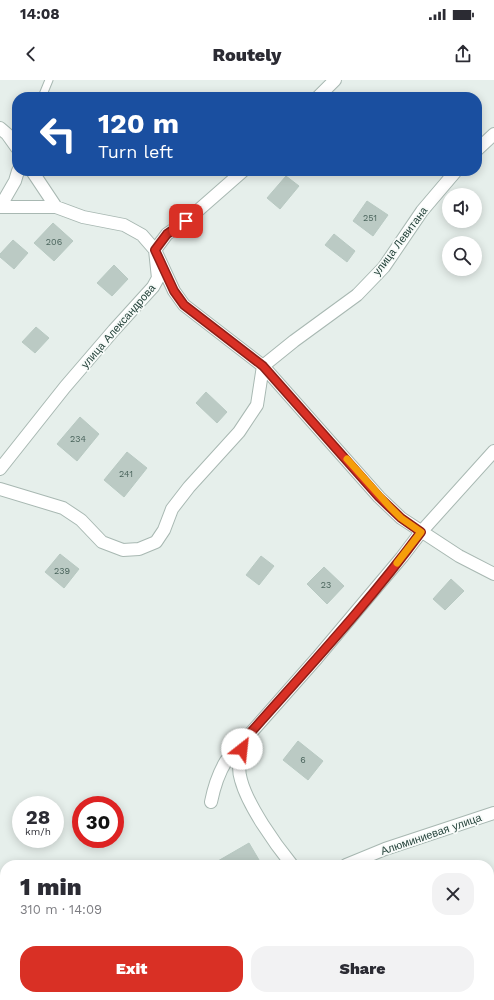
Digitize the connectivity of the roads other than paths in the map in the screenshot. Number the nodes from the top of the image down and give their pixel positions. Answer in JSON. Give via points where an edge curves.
{"nodes":[{"id":1,"x":49,"y":80,"type":"edge"},
{"id":2,"x":335,"y":80,"type":"edge"},
{"id":3,"x":44,"y":92,"type":"edge"},
{"id":4,"x":323,"y":92,"type":"edge"},
{"id":5,"x":0,"y":128,"type":"edge"},
{"id":6,"x":494,"y":134,"type":"edge"},
{"id":7,"x":12,"y":141,"type":"edge"},
{"id":8,"x":482,"y":145,"type":"edge"},
{"id":9,"x":16,"y":176,"type":"edge"},
{"id":10,"x":35,"y":176,"type":"edge"},
{"id":11,"x":237,"y":176,"type":"edge"},
{"id":12,"x":452,"y":176,"type":"edge"},
{"id":13,"x":0,"y":207,"type":"edge"},
{"id":14,"x":56,"y":207,"type":"junction"},
{"id":15,"x":155,"y":250,"type":"junction"},
{"id":16,"x":263,"y":366,"type":"junction"},
{"id":17,"x":494,"y":451,"type":"edge"},
{"id":18,"x":0,"y":469,"type":"edge"},
{"id":19,"x":0,"y":489,"type":"edge"},
{"id":20,"x":421,"y":532,"type":"junction"},
{"id":21,"x":494,"y":574,"type":"edge"},
{"id":22,"x":244,"y":740,"type":"junction"},
{"id":23,"x":211,"y":802,"type":"dead end"},
{"id":24,"x":494,"y":813,"type":"edge"},
{"id":25,"x":288,"y":860,"type":"edge"},
{"id":26,"x":358,"y":860,"type":"edge"}],
"edges":[{"from":1,"to":3,"type":"lane"},
{"from":2,"to":4,"type":"street"},
{"from":5,"to":7,"type":"street"},
{"from":6,"to":8,"type":"street"},
{"from":9,"to":13,"type":"street"},
{"from":10,"to":14,"type":"street"},
{"from":11,"to":15,"type":"street","via":[[186,221],[167,234]]},
{"from":12,"to":16,"type":"street","name":"улица Левитана","via":[[422,211],[384,267],[357,294]]},
{"from":13,"to":14,"type":"street"},
{"from":14,"to":15,"type":"street","via":[[82,217],[124,225],[142,235]]},
{"from":15,"to":16,"type":"street","via":[[174,291],[184,305]]},
{"from":15,"to":18,"type":"street","name":"улица Александрова","via":[[158,278],[154,287],[65,387]]},
{"from":16,"to":19,"type":"street","via":[[257,405],[239,432],[172,508],[164,530],[156,542],[139,549],[123,550],[102,542],[81,520],[63,508]]},
{"from":16,"to":20,"type":"street","via":[[379,497],[401,518]]},
{"from":17,"to":20,"type":"street"},
{"from":20,"to":21,"type":"street"},
{"from":20,"to":22,"type":"street"},
{"from":22,"to":23,"type":"street","via":[[219,772]]},
{"from":22,"to":25,"type":"street","via":[[239,758],[240,780],[253,807]]},
{"from":24,"to":26,"type":"street","name":"Алюминиевая улица"}]}
